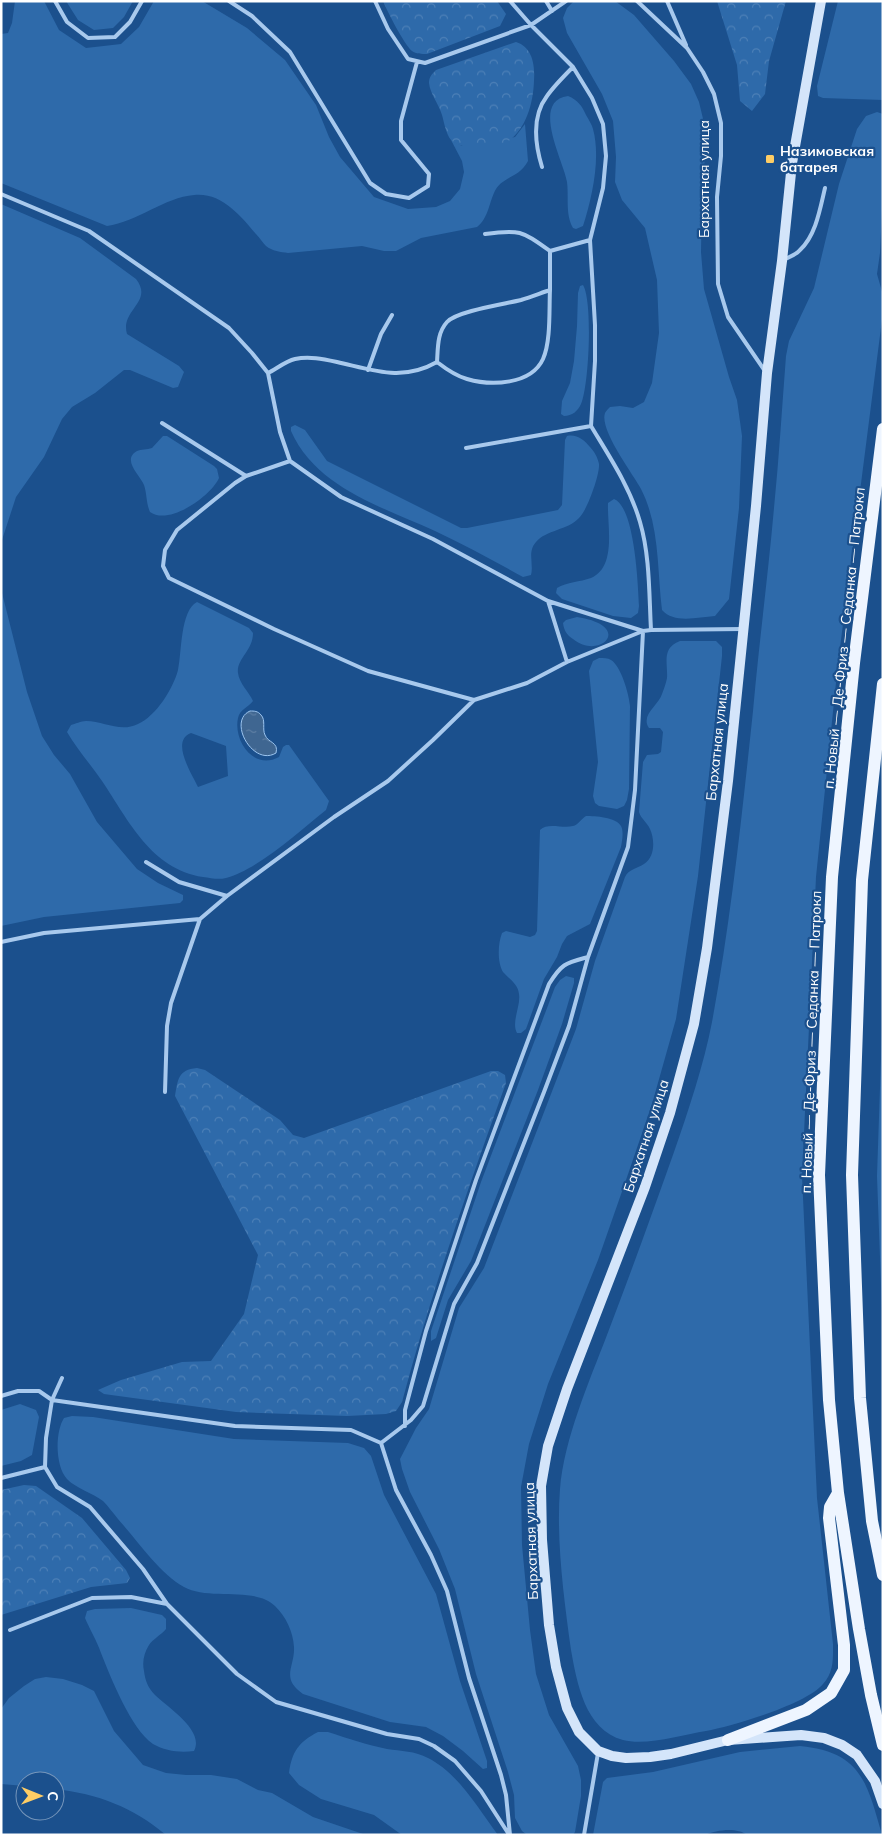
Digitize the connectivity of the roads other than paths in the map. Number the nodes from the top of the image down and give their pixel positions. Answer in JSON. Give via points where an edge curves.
{"nodes":[{"id":1,"x":55,"y":1,"type":"edge"},
{"id":2,"x":142,"y":1,"type":"edge"},
{"id":3,"x":228,"y":1,"type":"edge"},
{"id":4,"x":375,"y":1,"type":"edge"},
{"id":5,"x":510,"y":1,"type":"edge"},
{"id":6,"x":546,"y":1,"type":"edge"},
{"id":7,"x":566,"y":1,"type":"edge"},
{"id":8,"x":637,"y":1,"type":"edge"},
{"id":9,"x":668,"y":1,"type":"edge"},
{"id":10,"x":821,"y":1,"type":"edge"},
{"id":11,"x":552,"y":11,"type":"junction"},
{"id":12,"x":531,"y":25,"type":"junction"},
{"id":13,"x":687,"y":48,"type":"junction"},
{"id":14,"x":416,"y":62,"type":"junction"},
{"id":15,"x":572,"y":67,"type":"junction"},
{"id":16,"x":542,"y":167,"type":"dead end"},
{"id":17,"x":825,"y":188,"type":"dead end"},
{"id":18,"x":1,"y":194,"type":"edge"},
{"id":19,"x":485,"y":234,"type":"dead end"},
{"id":20,"x":590,"y":240,"type":"junction"},
{"id":21,"x":550,"y":251,"type":"junction"},
{"id":22,"x":782,"y":261,"type":"junction"},
{"id":23,"x":550,"y":290,"type":"junction"},
{"id":24,"x":392,"y":315,"type":"dead end"},
{"id":25,"x":437,"y":362,"type":"junction"},
{"id":26,"x":368,"y":370,"type":"junction"},
{"id":27,"x":268,"y":373,"type":"junction"},
{"id":28,"x":767,"y":373,"type":"junction"},
{"id":29,"x":162,"y":423,"type":"dead end"},
{"id":30,"x":591,"y":426,"type":"junction"},
{"id":31,"x":883,"y":429,"type":"edge"},
{"id":32,"x":466,"y":448,"type":"dead end"},
{"id":33,"x":290,"y":461,"type":"junction"},
{"id":34,"x":246,"y":476,"type":"junction"},
{"id":35,"x":548,"y":601,"type":"junction"},
{"id":36,"x":743,"y":629,"type":"junction"},
{"id":37,"x":651,"y":630,"type":"junction"},
{"id":38,"x":643,"y":631,"type":"junction"},
{"id":39,"x":567,"y":662,"type":"junction"},
{"id":40,"x":883,"y":684,"type":"edge"},
{"id":41,"x":474,"y":700,"type":"junction"},
{"id":42,"x":146,"y":862,"type":"dead end"},
{"id":43,"x":227,"y":896,"type":"junction"},
{"id":44,"x":200,"y":919,"type":"junction"},
{"id":45,"x":1,"y":942,"type":"edge"},
{"id":46,"x":588,"y":958,"type":"junction"},
{"id":47,"x":166,"y":1092,"type":"dead end"},
{"id":48,"x":62,"y":1378,"type":"dead end"},
{"id":49,"x":1,"y":1396,"type":"edge"},
{"id":50,"x":52,"y":1400,"type":"junction"},
{"id":51,"x":405,"y":1426,"type":"junction"},
{"id":52,"x":381,"y":1443,"type":"junction"},
{"id":53,"x":45,"y":1467,"type":"junction"},
{"id":54,"x":1,"y":1478,"type":"edge"},
{"id":55,"x":838,"y":1493,"type":"junction"},
{"id":56,"x":883,"y":1575,"type":"edge"},
{"id":57,"x":167,"y":1604,"type":"junction"},
{"id":58,"x":10,"y":1630,"type":"dead end"},
{"id":59,"x":728,"y":1740,"type":"junction"},
{"id":60,"x":883,"y":1745,"type":"edge"},
{"id":61,"x":598,"y":1751,"type":"junction"},
{"id":62,"x":883,"y":1804,"type":"edge"},
{"id":63,"x":509,"y":1835,"type":"edge"},
{"id":64,"x":584,"y":1835,"type":"edge"}],
"edges":[{"from":1,"to":2,"type":"lane","via":[[67,22],[88,38],[115,37],[130,22]]},
{"from":3,"to":14,"type":"lane","via":[[252,16],[290,52],[370,183],[386,194],[409,198],[428,186],[429,174],[402,140],[401,121]]},
{"from":4,"to":14,"type":"lane","via":[[408,59]]},
{"from":5,"to":12,"type":"lane"},
{"from":6,"to":11,"type":"lane"},
{"from":7,"to":11,"type":"lane"},
{"from":8,"to":13,"type":"lane","name":"Бархатная улица"},
{"from":9,"to":13,"type":"lane"},
{"from":10,"to":22,"type":"main road","name":"Бархатная улица","via":[[792,163]]},
{"from":11,"to":12,"type":"lane"},
{"from":12,"to":14,"type":"lane","via":[[424,63]]},
{"from":12,"to":15,"type":"lane"},
{"from":13,"to":28,"type":"lane","name":"Бархатная улица","via":[[714,94],[721,123],[717,197],[718,284],[728,317]]},
{"from":15,"to":16,"type":"lane","via":[[541,106],[535,135]]},
{"from":15,"to":20,"type":"lane","via":[[592,98],[603,124],[606,156],[603,188]]},
{"from":17,"to":22,"type":"lane","via":[[808,242],[799,252]]},
{"from":18,"to":27,"type":"lane","via":[[89,231],[229,328]]},
{"from":19,"to":21,"type":"lane","via":[[516,231],[528,235]]},
{"from":20,"to":21,"type":"lane"},
{"from":20,"to":30,"type":"lane","via":[[595,324]]},
{"from":21,"to":23,"type":"lane"},
{"from":22,"to":28,"type":"main road","name":"Бархатная улица"},
{"from":23,"to":25,"type":"lane","via":[[448,320],[438,340]]},
{"from":23,"to":25,"type":"lane","via":[[547,346],[543,360],[535,370],[501,383],[483,383],[465,379]]},
{"from":24,"to":26,"type":"lane"},
{"from":25,"to":26,"type":"lane","via":[[402,374]]},
{"from":26,"to":27,"type":"lane","via":[[318,358],[294,359]]},
{"from":27,"to":33,"type":"lane","via":[[280,432]]},
{"from":28,"to":36,"type":"main road","name":"Бархатная улица"},
{"from":29,"to":34,"type":"lane"},
{"from":30,"to":32,"type":"lane"},
{"from":30,"to":37,"type":"lane","via":[[630,495],[640,522],[646,549]]},
{"from":31,"to":55,"type":"main road","name":"п. Новый — Де-Фриз — Седанка — Патрокл","via":[[832,877],[819,1175],[829,1400]]},
{"from":33,"to":34,"type":"lane"},
{"from":33,"to":35,"type":"lane","via":[[341,497],[433,538]]},
{"from":34,"to":41,"type":"lane","via":[[176,530],[165,550],[163,566],[169,578],[368,671]]},
{"from":35,"to":38,"type":"lane"},
{"from":35,"to":39,"type":"lane"},
{"from":36,"to":37,"type":"lane"},
{"from":36,"to":61,"type":"main road","name":"Бархатная улица","via":[[717,868],[694,1024],[670,1113],[645,1187],[548,1446],[541,1486],[548,1625],[556,1667],[567,1708],[579,1732]]},
{"from":37,"to":38,"type":"lane"},
{"from":38,"to":39,"type":"lane"},
{"from":38,"to":46,"type":"lane","via":[[635,790],[628,847]]},
{"from":39,"to":41,"type":"lane","via":[[527,683]]},
{"from":40,"to":56,"type":"main road","via":[[862,880],[852,1175],[860,1398],[872,1521]]},
{"from":41,"to":43,"type":"lane","via":[[388,781]]},
{"from":42,"to":43,"type":"lane","via":[[179,882]]},
{"from":43,"to":44,"type":"lane"},
{"from":44,"to":45,"type":"lane","via":[[44,933]]},
{"from":44,"to":47,"type":"lane","via":[[168,1018]]},
{"from":46,"to":51,"type":"lane","via":[[569,1026],[544,1092],[477,1263],[454,1304],[423,1406]]},
{"from":46,"to":51,"type":"lane","via":[[568,962],[558,969],[550,984],[476,1180],[426,1331],[405,1410]]},
{"from":48,"to":50,"type":"lane"},
{"from":49,"to":50,"type":"lane","via":[[18,1391],[39,1391]]},
{"from":50,"to":52,"type":"lane","via":[[235,1426],[351,1430]]},
{"from":50,"to":53,"type":"lane"},
{"from":51,"to":52,"type":"lane"},
{"from":52,"to":63,"type":"lane","via":[[396,1490],[447,1591],[469,1678],[502,1775]]},
{"from":53,"to":54,"type":"lane"},
{"from":53,"to":57,"type":"lane","via":[[57,1487],[90,1507],[143,1569]]},
{"from":55,"to":59,"type":"main road","via":[[830,1507],[829,1518],[844,1670],[831,1694],[806,1710]]},
{"from":55,"to":60,"type":"main road","name":"п. Новый — Де-Фриз — Седанка — Патрокл","via":[[859,1630]]},
{"from":57,"to":58,"type":"lane","via":[[131,1597],[92,1598]]},
{"from":57,"to":63,"type":"lane","via":[[237,1674],[276,1702],[387,1734],[419,1738],[455,1760],[481,1791]]},
{"from":59,"to":61,"type":"main road","via":[[650,1757],[626,1758]]},
{"from":59,"to":62,"type":"main road","via":[[801,1735],[824,1738],[862,1760],[875,1781]]},
{"from":61,"to":64,"type":"lane"}]}
